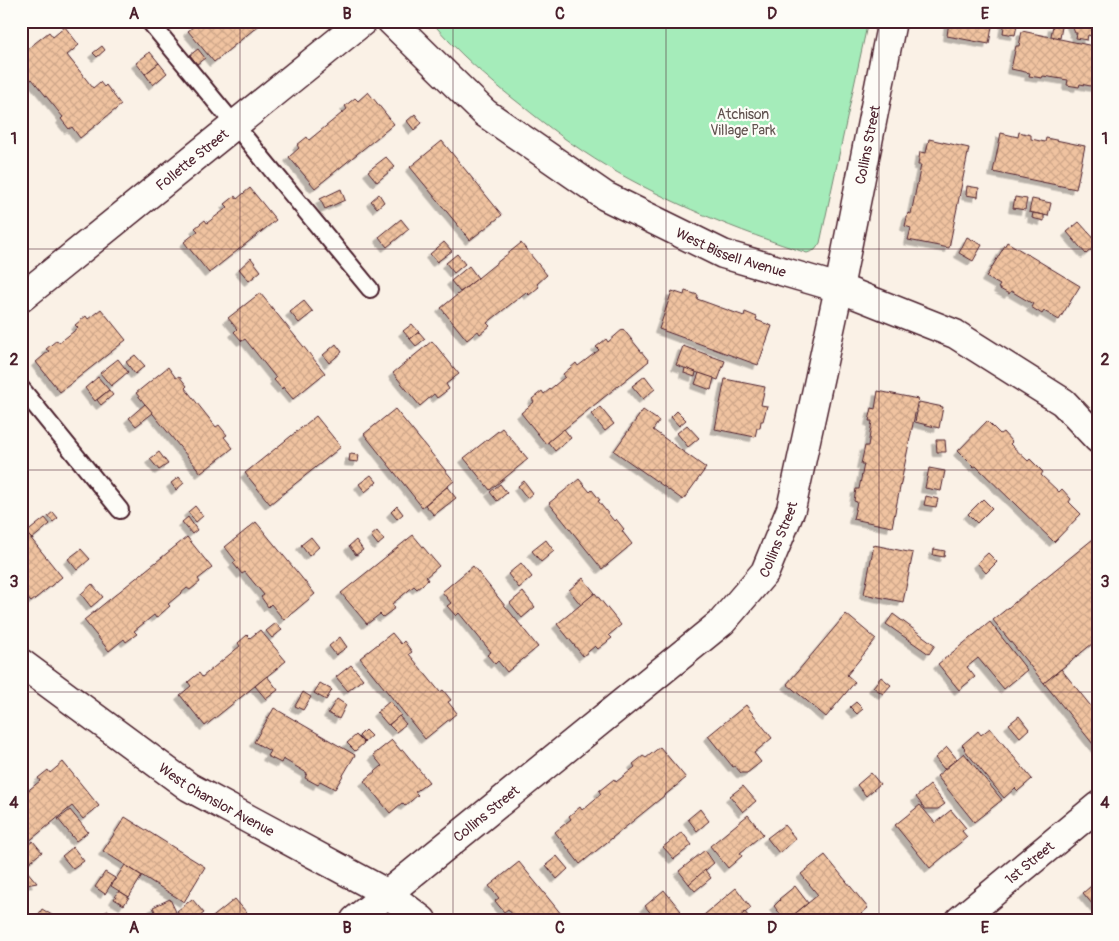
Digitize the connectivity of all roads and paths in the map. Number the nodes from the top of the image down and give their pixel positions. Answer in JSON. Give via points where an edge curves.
{"nodes":[{"id":1,"x":149,"y":21,"type":"edge"},
{"id":2,"x":364,"y":21,"type":"edge"},
{"id":3,"x":391,"y":21,"type":"edge"},
{"id":4,"x":892,"y":21,"type":"edge"},
{"id":5,"x":235,"y":125,"type":"junction"},
{"id":6,"x":839,"y":288,"type":"junction"},
{"id":7,"x":370,"y":289,"type":"dead end"},
{"id":8,"x":21,"y":298,"type":"edge"},
{"id":9,"x":21,"y":388,"type":"edge"},
{"id":10,"x":1098,"y":439,"type":"edge"},
{"id":11,"x":120,"y":510,"type":"dead end"},
{"id":12,"x":21,"y":663,"type":"edge"},
{"id":13,"x":1098,"y":806,"type":"edge"},
{"id":14,"x":388,"y":894,"type":"junction"},
{"id":15,"x":356,"y":920,"type":"edge"},
{"id":16,"x":422,"y":920,"type":"edge"},
{"id":17,"x":960,"y":920,"type":"edge"}],
"edges":[{"from":1,"to":5,"type":"lane"},
{"from":2,"to":5,"type":"street","name":"Follette Street"},
{"from":3,"to":6,"type":"street","name":"West Bissell Avenue","via":[[485,113],[605,196],[723,254]]},
{"from":4,"to":6,"type":"street","name":"Collins Street"},
{"from":5,"to":7,"type":"lane"},
{"from":5,"to":8,"type":"street","name":"Follette Street"},
{"from":6,"to":10,"type":"street","name":"West Bissell Avenue","via":[[955,334],[1063,402]]},
{"from":6,"to":14,"type":"street","name":"Collins Street","via":[[792,508],[765,572],[722,622]]},
{"from":9,"to":11,"type":"lane"},
{"from":12,"to":14,"type":"street","name":"West Chanslor Avenue","via":[[189,787]]},
{"from":13,"to":17,"type":"street","name":"1st Street"},
{"from":14,"to":15,"type":"street","name":"Collins Street"},
{"from":14,"to":16,"type":"street","name":"West Chanslor Avenue"}]}
